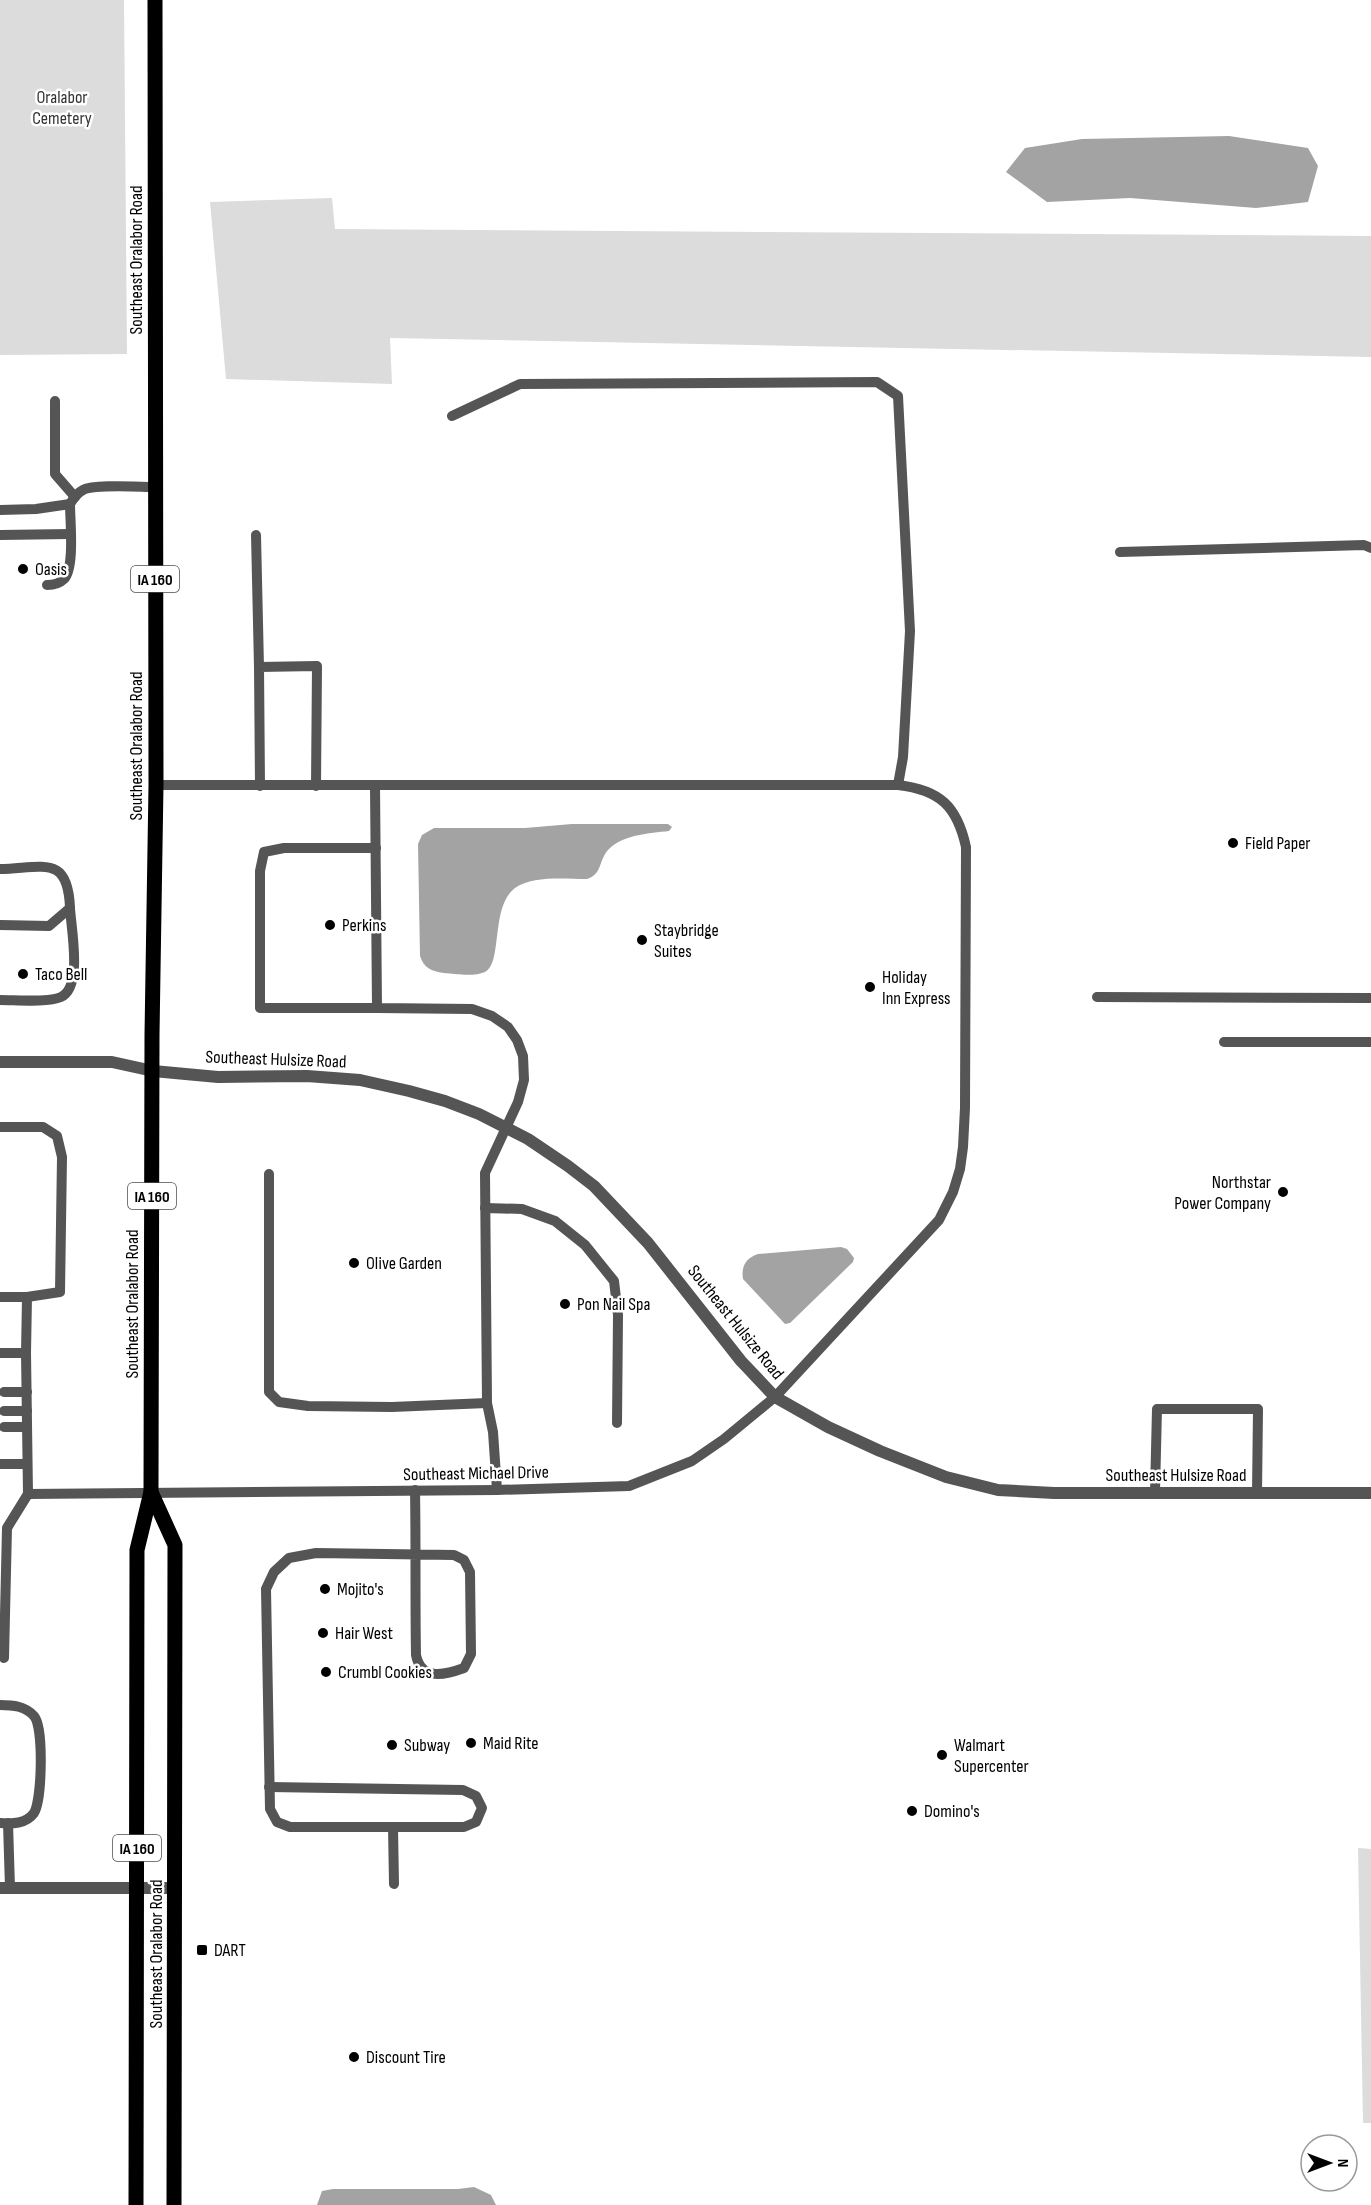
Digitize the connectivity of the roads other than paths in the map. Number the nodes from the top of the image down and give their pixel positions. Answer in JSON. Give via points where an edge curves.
{"nodes":[{"id":1,"x":155,"y":0,"type":"edge"},
{"id":2,"x":55,"y":401,"type":"dead end"},
{"id":3,"x":452,"y":416,"type":"dead end"},
{"id":4,"x":154,"y":487,"type":"junction"},
{"id":5,"x":72,"y":501,"type":"junction"},
{"id":6,"x":0,"y":510,"type":"edge"},
{"id":7,"x":70,"y":534,"type":"junction"},
{"id":8,"x":0,"y":535,"type":"edge"},
{"id":9,"x":256,"y":535,"type":"dead end"},
{"id":10,"x":1371,"y":548,"type":"edge"},
{"id":11,"x":1120,"y":552,"type":"dead end"},
{"id":12,"x":46,"y":585,"type":"dead end"},
{"id":13,"x":259,"y":667,"type":"junction"},
{"id":14,"x":156,"y":785,"type":"junction"},
{"id":15,"x":898,"y":785,"type":"junction"},
{"id":16,"x":260,"y":786,"type":"junction"},
{"id":17,"x":316,"y":786,"type":"junction"},
{"id":18,"x":375,"y":786,"type":"junction"},
{"id":19,"x":376,"y":848,"type":"junction"},
{"id":20,"x":0,"y":868,"type":"edge"},
{"id":21,"x":70,"y":908,"type":"junction"},
{"id":22,"x":0,"y":925,"type":"edge"},
{"id":23,"x":1097,"y":997,"type":"dead end"},
{"id":24,"x":1371,"y":998,"type":"edge"},
{"id":25,"x":0,"y":1000,"type":"edge"},
{"id":26,"x":377,"y":1008,"type":"junction"},
{"id":27,"x":1224,"y":1042,"type":"dead end"},
{"id":28,"x":1371,"y":1042,"type":"edge"},
{"id":29,"x":0,"y":1062,"type":"edge"},
{"id":30,"x":153,"y":1071,"type":"junction"},
{"id":31,"x":0,"y":1127,"type":"edge"},
{"id":32,"x":507,"y":1127,"type":"junction"},
{"id":33,"x":269,"y":1174,"type":"dead end"},
{"id":34,"x":485,"y":1208,"type":"junction"},
{"id":35,"x":0,"y":1297,"type":"edge"},
{"id":36,"x":27,"y":1297,"type":"junction"},
{"id":37,"x":0,"y":1353,"type":"edge"},
{"id":38,"x":26,"y":1353,"type":"junction"},
{"id":39,"x":4,"y":1392,"type":"dead end"},
{"id":40,"x":27,"y":1392,"type":"junction"},
{"id":41,"x":775,"y":1397,"type":"junction"},
{"id":42,"x":487,"y":1403,"type":"junction"},
{"id":43,"x":4,"y":1411,"type":"dead end"},
{"id":44,"x":27,"y":1411,"type":"junction"},
{"id":45,"x":617,"y":1423,"type":"dead end"},
{"id":46,"x":4,"y":1427,"type":"dead end"},
{"id":47,"x":27,"y":1427,"type":"junction"},
{"id":48,"x":0,"y":1464,"type":"edge"},
{"id":49,"x":27,"y":1464,"type":"junction"},
{"id":50,"x":415,"y":1490,"type":"junction"},
{"id":51,"x":497,"y":1490,"type":"junction"},
{"id":52,"x":151,"y":1492,"type":"junction"},
{"id":53,"x":1155,"y":1492,"type":"junction"},
{"id":54,"x":1257,"y":1493,"type":"junction"},
{"id":55,"x":1371,"y":1493,"type":"edge"},
{"id":56,"x":28,"y":1494,"type":"junction"},
{"id":57,"x":415,"y":1554,"type":"junction"},
{"id":58,"x":4,"y":1658,"type":"dead end"},
{"id":59,"x":0,"y":1705,"type":"edge"},
{"id":60,"x":269,"y":1787,"type":"junction"},
{"id":61,"x":4,"y":1823,"type":"edge"},
{"id":62,"x":393,"y":1827,"type":"junction"},
{"id":63,"x":394,"y":1884,"type":"dead end"},
{"id":64,"x":5,"y":1888,"type":"edge"},
{"id":65,"x":137,"y":1888,"type":"junction"},
{"id":66,"x":176,"y":1888,"type":"junction"},
{"id":67,"x":136,"y":2205,"type":"edge"},
{"id":68,"x":174,"y":2205,"type":"edge"}],
"edges":[{"from":1,"to":4,"type":"main road","name":"Southeast Oralabor Road","number":"IA 160"},
{"from":2,"to":5,"type":"lane","via":[[55,474]]},
{"from":3,"to":15,"type":"lane","via":[[520,384],[878,382],[897,396],[910,631]]},
{"from":4,"to":5,"type":"lane","via":[[84,489]]},
{"from":4,"to":14,"type":"main road","name":"Southeast Oralabor Road","number":"IA 160"},
{"from":5,"to":6,"type":"lane","via":[[36,509]]},
{"from":5,"to":7,"type":"lane"},
{"from":7,"to":8,"type":"lane"},
{"from":7,"to":12,"type":"lane","via":[[66,578]]},
{"from":9,"to":13,"type":"lane"},
{"from":10,"to":11,"type":"lane","via":[[1364,545]]},
{"from":13,"to":16,"type":"lane"},
{"from":13,"to":17,"type":"lane","via":[[317,666]]},
{"from":14,"to":16,"type":"lane","name":"Southeast Michael Drive"},
{"from":14,"to":30,"type":"main road","name":"Southeast Oralabor Road","number":"IA 160"},
{"from":15,"to":18,"type":"lane","name":"Southeast Michael Drive"},
{"from":15,"to":41,"type":"lane","name":"Southeast Michael Drive","via":[[932,793],[946,803],[957,816],[966,847],[965,1108],[960,1169],[939,1220]]},
{"from":16,"to":17,"type":"lane","name":"Southeast Michael Drive"},
{"from":17,"to":18,"type":"lane","name":"Southeast Michael Drive"},
{"from":18,"to":19,"type":"lane"},
{"from":19,"to":26,"type":"lane"},
{"from":19,"to":26,"type":"lane","via":[[284,848],[264,852],[260,871],[260,1008]]},
{"from":20,"to":21,"type":"lane","via":[[52,867],[63,873]]},
{"from":21,"to":22,"type":"lane","via":[[49,926]]},
{"from":21,"to":25,"type":"lane","via":[[74,963],[68,990],[62,997],[51,999]]},
{"from":23,"to":24,"type":"lane"},
{"from":26,"to":32,"type":"lane","via":[[472,1009],[508,1027],[523,1056],[524,1080]]},
{"from":27,"to":28,"type":"lane"},
{"from":29,"to":30,"type":"street","name":"Southeast Hulsize Road","via":[[112,1062]]},
{"from":30,"to":32,"type":"street","name":"Southeast Hulsize Road","via":[[218,1077],[360,1080],[445,1101]]},
{"from":30,"to":52,"type":"main road","name":"Southeast Oralabor Road","number":"IA 160"},
{"from":31,"to":36,"type":"lane","via":[[43,1127],[57,1136],[62,1157],[60,1292]]},
{"from":32,"to":34,"type":"lane","via":[[484,1173]]},
{"from":32,"to":41,"type":"street","name":"Southeast Hulsize Road","via":[[568,1166],[620,1212]]},
{"from":33,"to":42,"type":"lane","via":[[269,1392],[279,1402],[308,1406]]},
{"from":34,"to":42,"type":"lane"},
{"from":34,"to":45,"type":"lane","via":[[522,1209],[555,1221],[585,1245],[614,1281],[618,1315]]},
{"from":35,"to":36,"type":"lane"},
{"from":36,"to":38,"type":"lane"},
{"from":37,"to":38,"type":"lane"},
{"from":38,"to":40,"type":"lane"},
{"from":39,"to":40,"type":"lane"},
{"from":40,"to":44,"type":"lane"},
{"from":41,"to":51,"type":"lane","name":"Southeast Michael Drive","via":[[692,1461],[629,1486]]},
{"from":41,"to":53,"type":"street","name":"Southeast Hulsize Road","via":[[880,1451],[946,1477],[998,1490]]},
{"from":42,"to":51,"type":"lane"},
{"from":43,"to":44,"type":"lane"},
{"from":44,"to":47,"type":"lane"},
{"from":46,"to":47,"type":"lane"},
{"from":47,"to":49,"type":"lane"},
{"from":48,"to":49,"type":"lane"},
{"from":49,"to":56,"type":"lane"},
{"from":50,"to":51,"type":"lane","name":"Southeast Michael Drive"},
{"from":50,"to":52,"type":"lane","name":"Southeast Michael Drive"},
{"from":50,"to":57,"type":"lane"},
{"from":52,"to":56,"type":"lane","name":"Southeast Michael Drive"},
{"from":52,"to":65,"type":"main road","name":"Southeast Oralabor Road","number":"IA 160","via":[[137,1550]]},
{"from":52,"to":66,"type":"main road","name":"Southeast Oralabor Road","number":"IA 160","via":[[175,1545]]},
{"from":53,"to":54,"type":"street","name":"Southeast Hulsize Road"},
{"from":53,"to":54,"type":"lane","via":[[1157,1408],[1258,1408]]},
{"from":54,"to":55,"type":"street","name":"Southeast Hulsize Road"},
{"from":56,"to":58,"type":"lane","via":[[7,1528]]},
{"from":57,"to":57,"type":"lane","via":[[454,1555],[464,1560],[470,1572],[471,1654],[464,1668],[450,1673],[427,1673],[418,1666]]},
{"from":57,"to":60,"type":"lane","via":[[316,1553],[289,1558],[274,1572],[266,1589]]},
{"from":59,"to":61,"type":"lane","via":[[25,1708],[36,1718],[40,1732],[39,1798],[34,1813],[23,1822]]},
{"from":60,"to":62,"type":"lane","via":[[270,1809],[277,1822],[290,1827]]},
{"from":60,"to":62,"type":"lane","via":[[463,1790],[476,1796],[482,1808],[476,1822],[464,1827]]},
{"from":61,"to":64,"type":"lane"},
{"from":62,"to":63,"type":"lane"},
{"from":64,"to":65,"type":"street"},
{"from":65,"to":66,"type":"street"},
{"from":65,"to":67,"type":"main road","name":"Southeast Oralabor Road","number":"IA 160"},
{"from":66,"to":68,"type":"main road","name":"Southeast Oralabor Road","number":"IA 160"}]}
